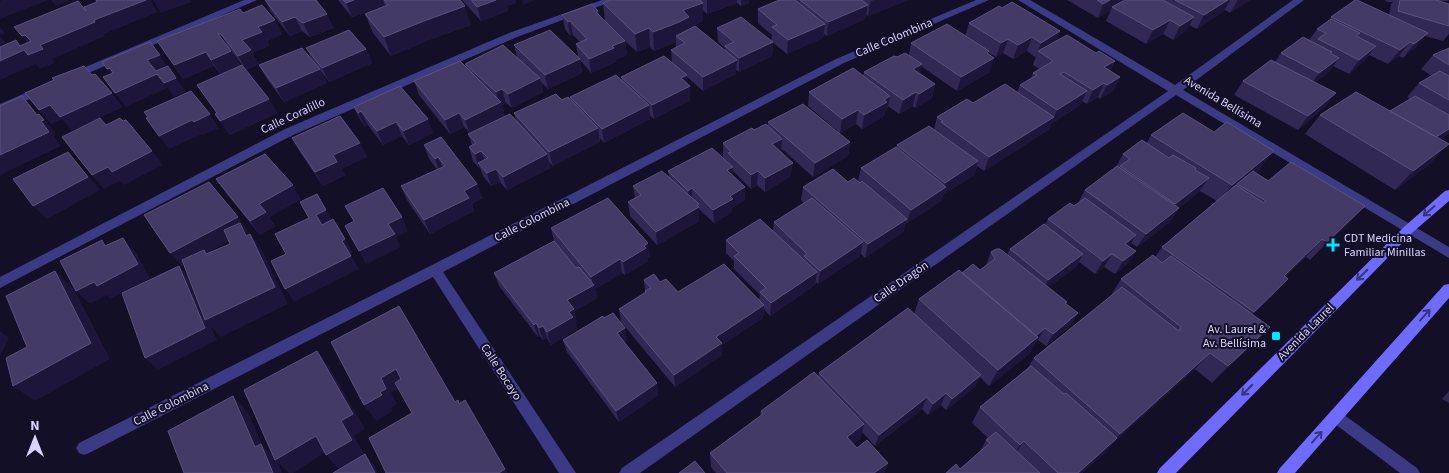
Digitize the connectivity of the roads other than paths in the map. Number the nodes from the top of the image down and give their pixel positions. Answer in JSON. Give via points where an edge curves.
{"nodes":[{"id":1,"x":252,"y":0,"type":"edge"},
{"id":2,"x":610,"y":0,"type":"edge"},
{"id":3,"x":984,"y":0,"type":"edge"},
{"id":4,"x":1023,"y":0,"type":"edge"},
{"id":5,"x":1299,"y":0,"type":"edge"},
{"id":6,"x":1176,"y":90,"type":"junction"},
{"id":7,"x":0,"y":108,"type":"edge"},
{"id":8,"x":1449,"y":194,"type":"edge"},
{"id":9,"x":1409,"y":229,"type":"junction"},
{"id":10,"x":1449,"y":253,"type":"edge"},
{"id":11,"x":435,"y":270,"type":"junction"},
{"id":12,"x":0,"y":283,"type":"edge"},
{"id":13,"x":1449,"y":289,"type":"edge"},
{"id":14,"x":1336,"y":416,"type":"junction"},
{"id":15,"x":84,"y":448,"type":"dead end"},
{"id":16,"x":1406,"y":471,"type":"edge"},
{"id":17,"x":568,"y":473,"type":"edge"},
{"id":18,"x":627,"y":473,"type":"edge"},
{"id":19,"x":1165,"y":473,"type":"edge"},
{"id":20,"x":1285,"y":473,"type":"edge"}],
"edges":[{"from":1,"to":7,"type":"street"},
{"from":2,"to":12,"type":"street","name":"Calle Coralillo","via":[[513,34],[289,132]]},
{"from":3,"to":11,"type":"street","name":"Calle Colombina","via":[[840,61]]},
{"from":4,"to":6,"type":"street","name":"Avenida Bellísima"},
{"from":5,"to":6,"type":"street","name":"Calle Dragón"},
{"from":6,"to":9,"type":"street","name":"Avenida Bellísima"},
{"from":6,"to":18,"type":"street","name":"Calle Dragón"},
{"from":8,"to":9,"type":"street","name":"Avenida Laurel","one_way":true},
{"from":9,"to":10,"type":"street","name":"Avenida Bellísima"},
{"from":9,"to":19,"type":"street","name":"Avenida Laurel","one_way":true},
{"from":11,"to":15,"type":"street","name":"Calle Colombina"},
{"from":11,"to":17,"type":"street","name":"Calle Bocayo"},
{"from":14,"to":13,"type":"street","one_way":true},
{"from":14,"to":16,"type":"street"},
{"from":20,"to":14,"type":"street","one_way":true}]}
